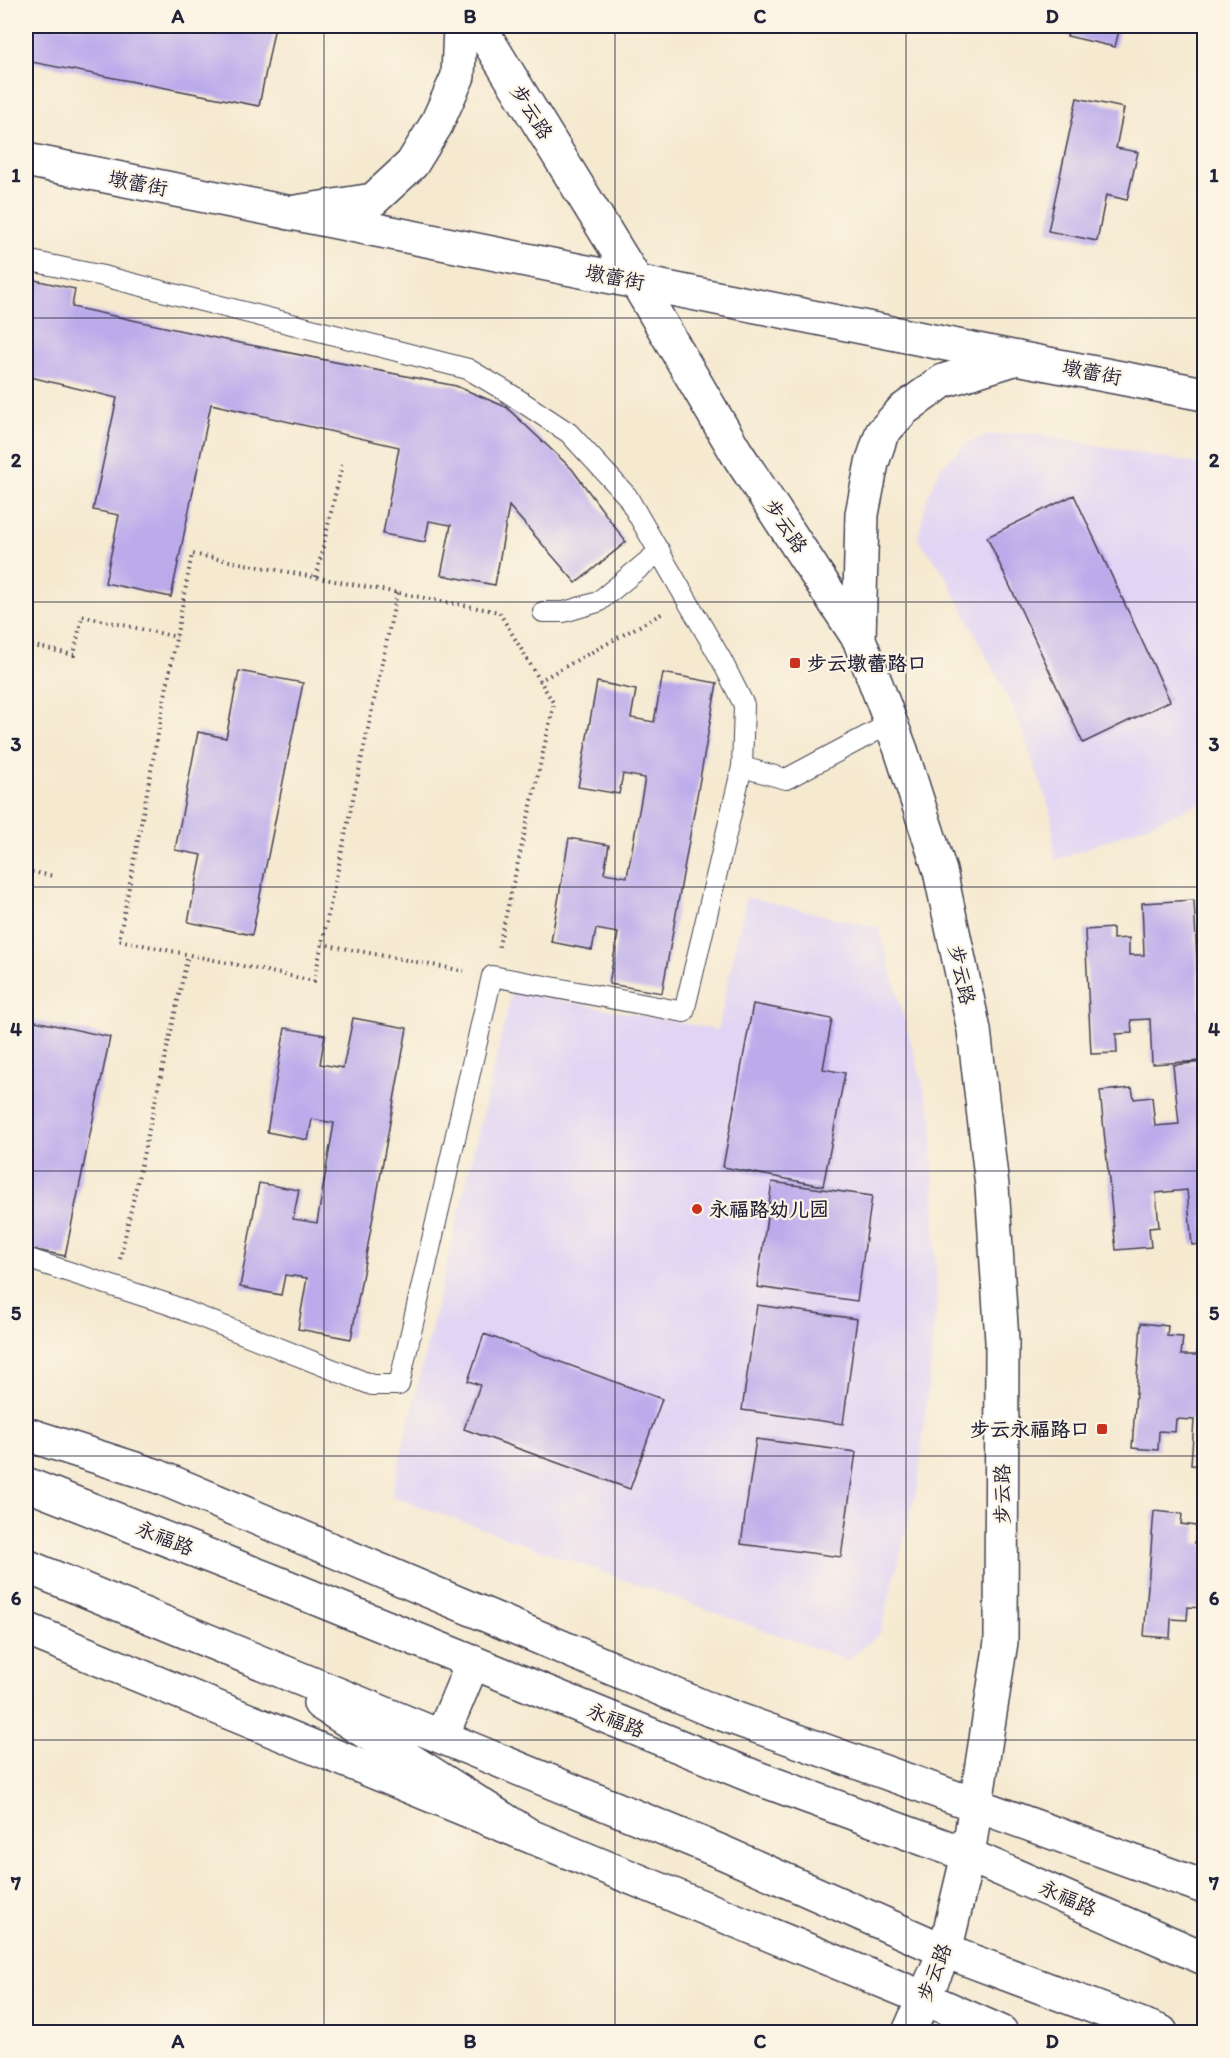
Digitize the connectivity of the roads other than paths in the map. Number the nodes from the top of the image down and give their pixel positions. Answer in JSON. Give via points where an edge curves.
{"nodes":[{"id":1,"x":460,"y":26,"type":"edge"},
{"id":2,"x":479,"y":26,"type":"edge"},
{"id":3,"x":26,"y":160,"type":"edge"},
{"id":4,"x":289,"y":213,"type":"junction"},
{"id":5,"x":26,"y":260,"type":"edge"},
{"id":6,"x":636,"y":281,"type":"junction"},
{"id":7,"x":1017,"y":358,"type":"junction"},
{"id":8,"x":1204,"y":394,"type":"edge"},
{"id":9,"x":660,"y":551,"type":"junction"},
{"id":10,"x":543,"y":612,"type":"dead end"},
{"id":11,"x":859,"y":639,"type":"junction"},
{"id":12,"x":891,"y":723,"type":"junction"},
{"id":13,"x":742,"y":767,"type":"junction"},
{"id":14,"x":26,"y":1258,"type":"edge"},
{"id":15,"x":26,"y":1434,"type":"edge"},
{"id":16,"x":26,"y":1485,"type":"edge"},
{"id":17,"x":26,"y":1566,"type":"edge"},
{"id":18,"x":26,"y":1629,"type":"edge"},
{"id":19,"x":245,"y":1655,"type":"junction"},
{"id":20,"x":473,"y":1662,"type":"junction"},
{"id":21,"x":442,"y":1736,"type":"junction"},
{"id":22,"x":976,"y":1804,"type":"junction"},
{"id":23,"x":527,"y":1834,"type":"junction"},
{"id":24,"x":968,"y":1854,"type":"junction"},
{"id":25,"x":1204,"y":1887,"type":"edge"},
{"id":26,"x":945,"y":1951,"type":"junction"},
{"id":27,"x":1204,"y":1958,"type":"edge"},
{"id":28,"x":924,"y":1998,"type":"junction"},
{"id":29,"x":909,"y":2032,"type":"edge"},
{"id":30,"x":1001,"y":2032,"type":"edge"},
{"id":31,"x":1161,"y":2032,"type":"edge"}],
"edges":[{"from":1,"to":4,"type":"street","via":[[458,76],[436,125],[412,164],[373,200]]},
{"from":2,"to":6,"type":"street","name":"步云路"},
{"from":3,"to":4,"type":"street","name":"墩蕾街"},
{"from":4,"to":6,"type":"street","name":"墩蕾街"},
{"from":5,"to":9,"type":"lane","via":[[468,369],[569,434],[627,496]]},
{"from":6,"to":7,"type":"street","name":"墩蕾街"},
{"from":6,"to":11,"type":"street","name":"步云路","via":[[736,452]]},
{"from":7,"to":8,"type":"street","name":"墩蕾街"},
{"from":7,"to":11,"type":"street","via":[[943,381],[903,410],[882,433],[862,514]]},
{"from":9,"to":10,"type":"lane","via":[[598,602],[564,612]]},
{"from":9,"to":13,"type":"lane","via":[[744,705]]},
{"from":11,"to":12,"type":"street","name":"步云路"},
{"from":12,"to":13,"type":"lane","via":[[786,779]]},
{"from":12,"to":22,"type":"street","name":"步云路","via":[[940,871],[974,1030],[992,1186],[1002,1341],[1001,1642]]},
{"from":13,"to":14,"type":"lane","via":[[684,1012],[492,976],[399,1385],[372,1384],[168,1304]]},
{"from":15,"to":22,"type":"street","via":[[157,1476],[706,1708]]},
{"from":16,"to":20,"type":"street","name":"永福路"},
{"from":17,"to":19,"type":"street"},
{"from":18,"to":23,"type":"street"},
{"from":19,"to":21,"type":"street"},
{"from":19,"to":23,"type":"street"},
{"from":20,"to":21,"type":"street"},
{"from":20,"to":24,"type":"street","name":"永福路","via":[[757,1778]]},
{"from":21,"to":26,"type":"street","via":[[724,1853]]},
{"from":22,"to":24,"type":"street","name":"步云路"},
{"from":22,"to":25,"type":"street"},
{"from":23,"to":28,"type":"street"},
{"from":24,"to":26,"type":"street","name":"步云路"},
{"from":24,"to":27,"type":"street","name":"永福路"},
{"from":26,"to":28,"type":"street","name":"步云路"},
{"from":26,"to":31,"type":"street"},
{"from":28,"to":29,"type":"street","name":"步云路"},
{"from":28,"to":30,"type":"street"}]}
